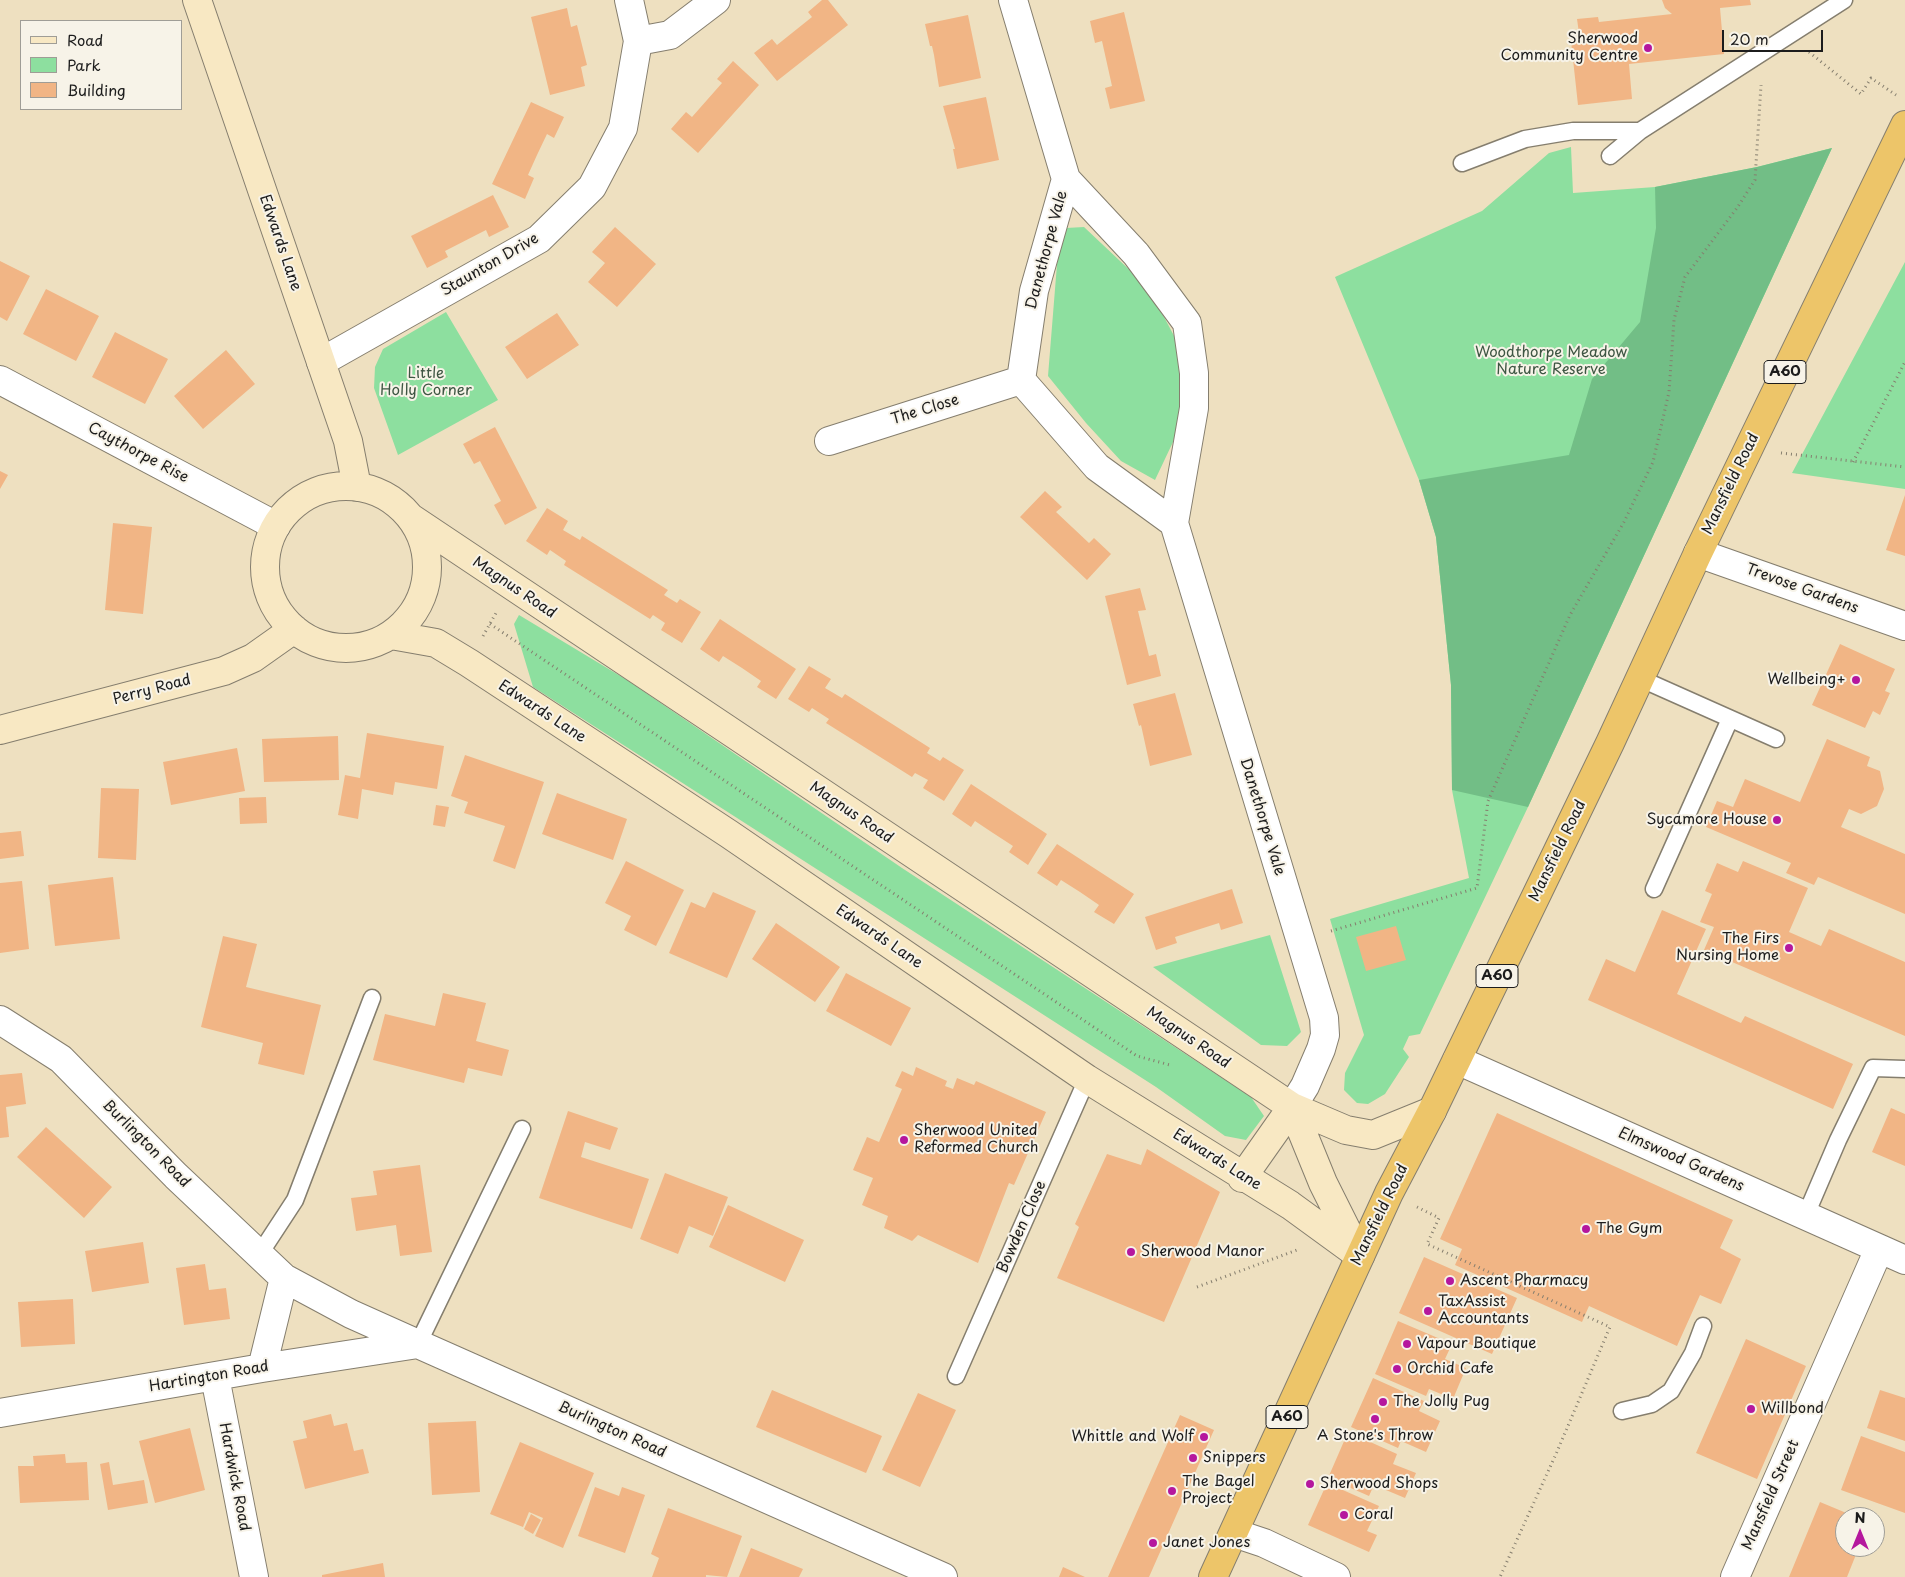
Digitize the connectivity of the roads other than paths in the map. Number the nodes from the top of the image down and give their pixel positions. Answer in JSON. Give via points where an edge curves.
{"nodes":[{"id":1,"x":197,"y":0,"type":"edge"},
{"id":2,"x":629,"y":0,"type":"edge"},
{"id":3,"x":716,"y":0,"type":"edge"},
{"id":4,"x":1013,"y":0,"type":"edge"},
{"id":5,"x":1844,"y":0,"type":"edge"},
{"id":6,"x":638,"y":41,"type":"junction"},
{"id":7,"x":1905,"y":125,"type":"edge"},
{"id":8,"x":1640,"y":131,"type":"junction"},
{"id":9,"x":1610,"y":156,"type":"dead end"},
{"id":10,"x":1462,"y":163,"type":"dead end"},
{"id":11,"x":1066,"y":179,"type":"junction"},
{"id":12,"x":321,"y":362,"type":"junction"},
{"id":13,"x":0,"y":380,"type":"edge"},
{"id":14,"x":1022,"y":380,"type":"junction"},
{"id":15,"x":829,"y":441,"type":"dead end"},
{"id":16,"x":356,"y":487,"type":"junction"},
{"id":17,"x":411,"y":518,"type":"junction"},
{"id":18,"x":1174,"y":524,"type":"junction"},
{"id":19,"x":276,"y":526,"type":"junction"},
{"id":20,"x":1698,"y":553,"type":"junction"},
{"id":21,"x":1905,"y":626,"type":"edge"},
{"id":22,"x":294,"y":629,"type":"junction"},
{"id":23,"x":391,"y":635,"type":"junction"},
{"id":24,"x":1639,"y":678,"type":"junction"},
{"id":25,"x":1730,"y":719,"type":"junction"},
{"id":26,"x":0,"y":730,"type":"edge"},
{"id":27,"x":1776,"y":739,"type":"dead end"},
{"id":28,"x":1654,"y":889,"type":"dead end"},
{"id":29,"x":372,"y":998,"type":"dead end"},
{"id":30,"x":0,"y":1020,"type":"edge"},
{"id":31,"x":1457,"y":1060,"type":"junction"},
{"id":32,"x":1905,"y":1069,"type":"edge"},
{"id":33,"x":1087,"y":1079,"type":"junction"},
{"id":34,"x":1292,"y":1107,"type":"junction"},
{"id":35,"x":1432,"y":1111,"type":"junction"},
{"id":36,"x":522,"y":1129,"type":"dead end"},
{"id":37,"x":1242,"y":1178,"type":"junction"},
{"id":38,"x":1805,"y":1217,"type":"junction"},
{"id":39,"x":1351,"y":1249,"type":"junction"},
{"id":40,"x":1879,"y":1249,"type":"junction"},
{"id":41,"x":259,"y":1255,"type":"junction"},
{"id":42,"x":1905,"y":1260,"type":"edge"},
{"id":43,"x":284,"y":1278,"type":"junction"},
{"id":44,"x":1703,"y":1326,"type":"dead end"},
{"id":45,"x":418,"y":1344,"type":"junction"},
{"id":46,"x":262,"y":1368,"type":"junction"},
{"id":47,"x":956,"y":1376,"type":"dead end"},
{"id":48,"x":215,"y":1377,"type":"junction"},
{"id":49,"x":1622,"y":1411,"type":"dead end"},
{"id":50,"x":0,"y":1412,"type":"edge"},
{"id":51,"x":1234,"y":1533,"type":"junction"},
{"id":52,"x":254,"y":1577,"type":"edge"},
{"id":53,"x":943,"y":1577,"type":"edge"},
{"id":54,"x":1213,"y":1577,"type":"edge"},
{"id":55,"x":1336,"y":1577,"type":"edge"},
{"id":56,"x":1735,"y":1577,"type":"edge"}],
"edges":[{"from":1,"to":12,"type":"street","name":"Edwards Lane"},
{"from":2,"to":6,"type":"street"},
{"from":3,"to":6,"type":"street","via":[[670,35]]},
{"from":4,"to":11,"type":"street","name":"Danethorpe Vale"},
{"from":5,"to":8,"type":"lane"},
{"from":6,"to":12,"type":"street","name":"Staunton Drive","via":[[623,128],[592,187],[539,239]]},
{"from":7,"to":20,"type":"highway","name":"Mansfield Road","number":"A60"},
{"from":8,"to":9,"type":"lane"},
{"from":8,"to":10,"type":"lane","via":[[1573,131],[1524,139]]},
{"from":11,"to":14,"type":"street","name":"Danethorpe Vale","via":[[1034,291]]},
{"from":11,"to":18,"type":"street","name":"Danethorpe Vale","via":[[1136,254],[1188,323],[1194,408]]},
{"from":12,"to":16,"type":"street","name":"Edwards Lane","via":[[348,441]]},
{"from":13,"to":19,"type":"street","name":"Caythorpe Rise"},
{"from":14,"to":15,"type":"street","name":"The Close"},
{"from":14,"to":18,"type":"street","via":[[1097,467]]},
{"from":16,"to":17,"type":"street","via":[[377,492],[401,507]]},
{"from":16,"to":19,"type":"street","via":[[329,488],[301,500]]},
{"from":17,"to":23,"type":"street","via":[[423,539],[428,567],[425,586],[414,612]]},
{"from":17,"to":34,"type":"street","name":"Magnus Road"},
{"from":18,"to":34,"type":"street","name":"Danethorpe Vale","via":[[1324,1018],[1325,1035],[1305,1086]]},
{"from":19,"to":22,"type":"street","via":[[265,567],[268,589],[274,607]]},
{"from":20,"to":21,"type":"street","name":"Trevose Gardens"},
{"from":20,"to":24,"type":"highway","name":"Mansfield Road","number":"A60"},
{"from":22,"to":23,"type":"street","via":[[331,647],[360,647]]},
{"from":22,"to":26,"type":"street","name":"Perry Road","via":[[253,658],[224,671]]},
{"from":23,"to":33,"type":"street","name":"Edwards Lane","via":[[436,643],[468,663],[728,834]]},
{"from":24,"to":25,"type":"lane"},
{"from":24,"to":31,"type":"highway","name":"Mansfield Road","number":"A60"},
{"from":25,"to":27,"type":"lane"},
{"from":25,"to":28,"type":"lane"},
{"from":29,"to":41,"type":"lane","via":[[295,1200]]},
{"from":30,"to":41,"type":"street","name":"Burlington Road","via":[[61,1059]]},
{"from":31,"to":35,"type":"highway","name":"Mansfield Road","number":"A60"},
{"from":31,"to":38,"type":"street","name":"Elmswood Gardens"},
{"from":32,"to":38,"type":"lane","via":[[1873,1068]]},
{"from":33,"to":37,"type":"street","name":"Edwards Lane"},
{"from":33,"to":47,"type":"lane","name":"Bowden Close"},
{"from":34,"to":35,"type":"street","name":"Magnus Road","via":[[1346,1130],[1374,1135]]},
{"from":34,"to":37,"type":"street"},
{"from":34,"to":39,"type":"street"},
{"from":35,"to":39,"type":"highway","name":"Mansfield Road","number":"A60","via":[[1389,1193]]},
{"from":36,"to":45,"type":"lane"},
{"from":37,"to":39,"type":"street","name":"Edwards Lane","via":[[1290,1205]]},
{"from":38,"to":40,"type":"street","name":"Elmswood Gardens"},
{"from":39,"to":51,"type":"highway","name":"Mansfield Road","number":"A60"},
{"from":40,"to":42,"type":"street","name":"Elmswood Gardens"},
{"from":40,"to":56,"type":"street","name":"Mansfield Street"},
{"from":41,"to":43,"type":"street","name":"Burlington Road"},
{"from":43,"to":45,"type":"street","name":"Burlington Road","via":[[351,1314]]},
{"from":43,"to":46,"type":"street"},
{"from":44,"to":49,"type":"lane","via":[[1693,1352],[1671,1391],[1652,1404]]},
{"from":45,"to":46,"type":"street","name":"Hartington Road"},
{"from":45,"to":53,"type":"street","name":"Burlington Road"},
{"from":46,"to":48,"type":"street","name":"Hartington Road"},
{"from":48,"to":50,"type":"street","name":"Hartington Road"},
{"from":48,"to":52,"type":"street","name":"Hardwick Road"},
{"from":51,"to":54,"type":"highway","name":"Mansfield Road","number":"A60"},
{"from":51,"to":55,"type":"street","via":[[1264,1543]]}]}
